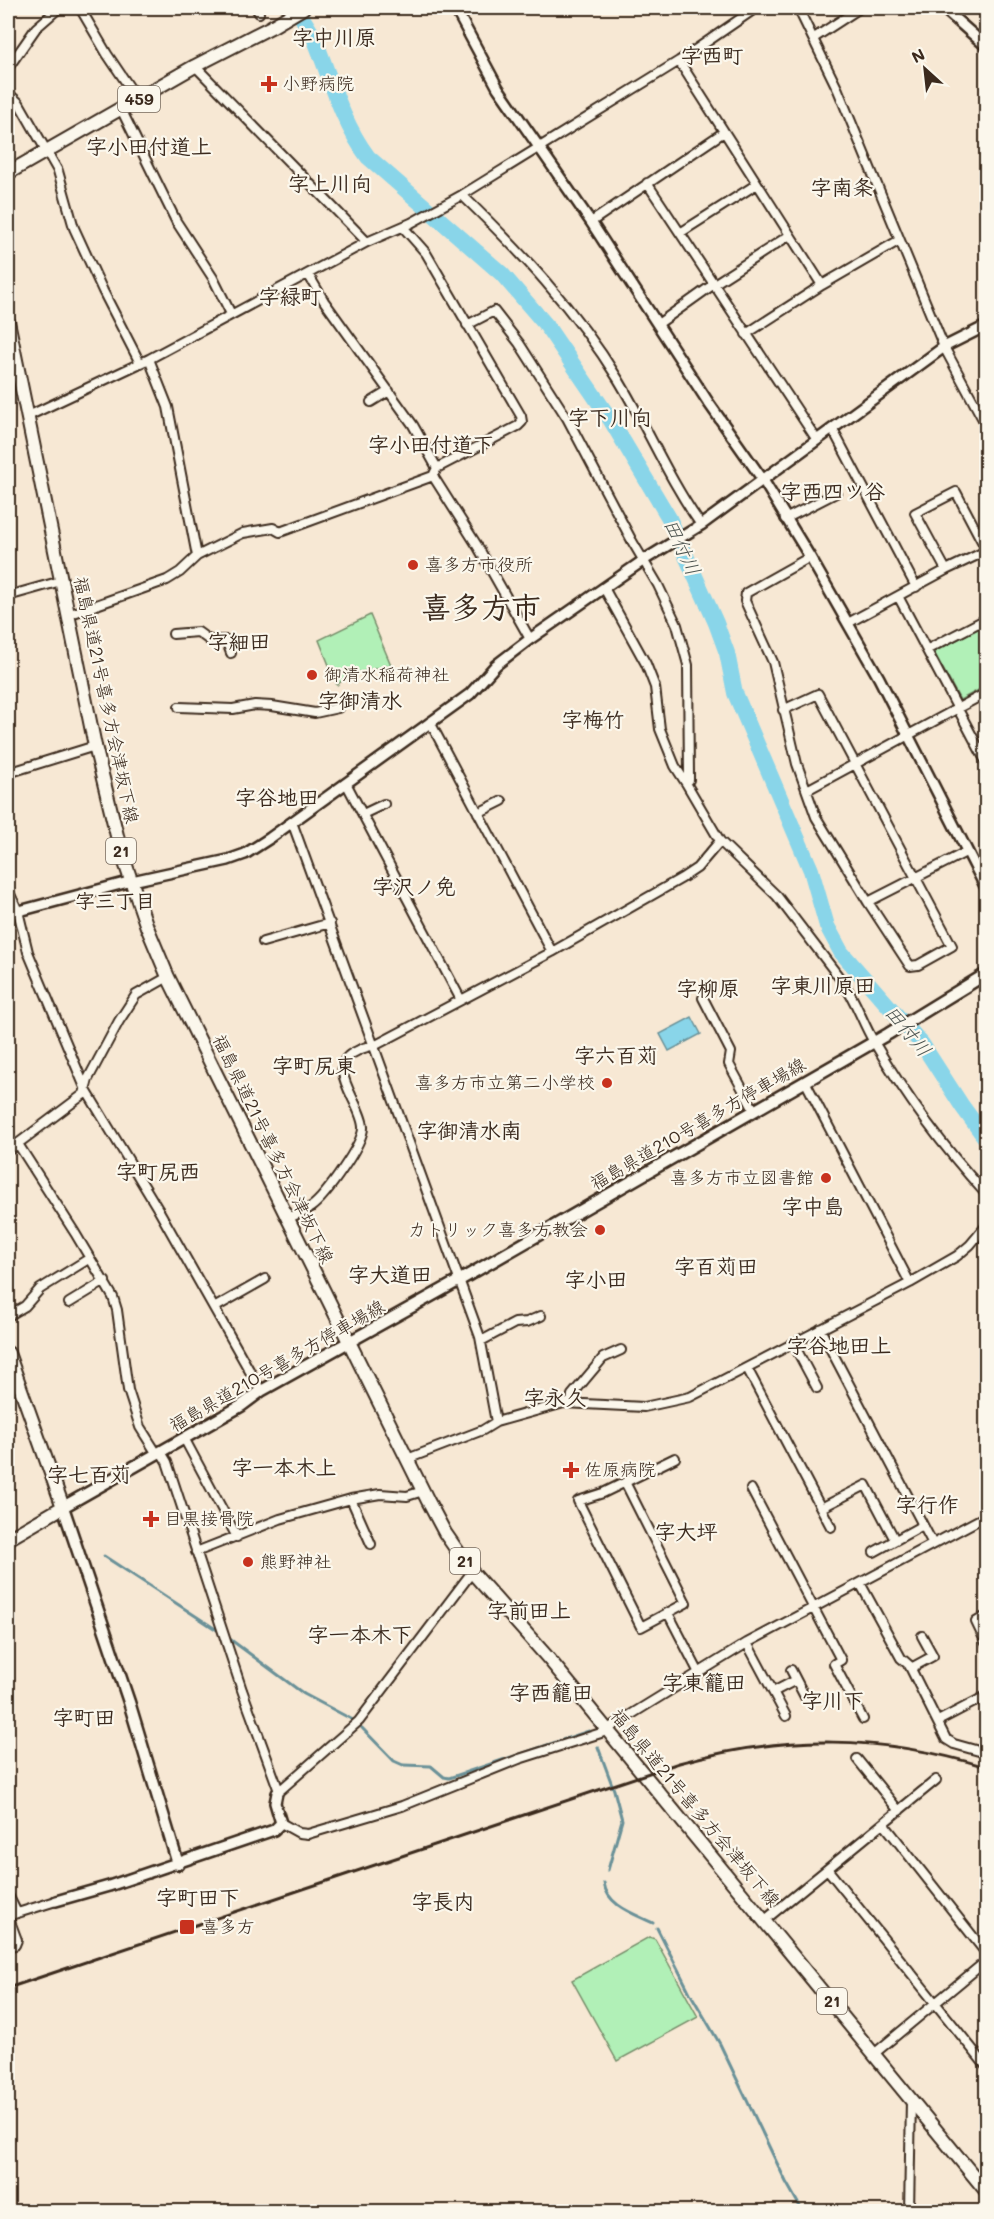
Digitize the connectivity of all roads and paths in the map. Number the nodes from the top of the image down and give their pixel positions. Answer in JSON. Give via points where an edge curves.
{"nodes":[{"id":1,"x":59,"y":8,"type":"edge"},
{"id":2,"x":80,"y":8,"type":"edge"},
{"id":3,"x":303,"y":8,"type":"edge"},
{"id":4,"x":455,"y":8,"type":"edge"},
{"id":5,"x":756,"y":8,"type":"edge"},
{"id":6,"x":798,"y":8,"type":"edge"},
{"id":7,"x":860,"y":8,"type":"edge"},
{"id":8,"x":943,"y":8,"type":"edge"},
{"id":9,"x":814,"y":38,"type":"junction"},
{"id":10,"x":987,"y":46,"type":"edge"},
{"id":11,"x":679,"y":61,"type":"junction"},
{"id":12,"x":195,"y":66,"type":"junction"},
{"id":13,"x":8,"y":68,"type":"edge"},
{"id":14,"x":8,"y":93,"type":"edge"},
{"id":15,"x":138,"y":100,"type":"junction"},
{"id":16,"x":122,"y":109,"type":"junction"},
{"id":17,"x":724,"y":132,"type":"junction"},
{"id":18,"x":539,"y":147,"type":"junction"},
{"id":19,"x":47,"y":151,"type":"junction"},
{"id":20,"x":8,"y":173,"type":"edge"},
{"id":21,"x":647,"y":183,"type":"junction"},
{"id":22,"x":757,"y":184,"type":"junction"},
{"id":23,"x":462,"y":195,"type":"junction"},
{"id":24,"x":591,"y":222,"type":"junction"},
{"id":25,"x":403,"y":227,"type":"junction"},
{"id":26,"x":680,"y":233,"type":"junction"},
{"id":27,"x":790,"y":235,"type":"junction"},
{"id":28,"x":898,"y":241,"type":"junction"},
{"id":29,"x":367,"y":242,"type":"junction"},
{"id":30,"x":308,"y":274,"type":"junction"},
{"id":31,"x":714,"y":284,"type":"junction"},
{"id":32,"x":822,"y":285,"type":"junction"},
{"id":33,"x":231,"y":314,"type":"junction"},
{"id":34,"x":8,"y":321,"type":"edge"},
{"id":35,"x":658,"y":324,"type":"junction"},
{"id":36,"x":467,"y":325,"type":"junction"},
{"id":37,"x":987,"y":326,"type":"edge"},
{"id":38,"x":746,"y":334,"type":"junction"},
{"id":39,"x":944,"y":347,"type":"junction"},
{"id":40,"x":149,"y":359,"type":"junction"},
{"id":41,"x":141,"y":363,"type":"junction"},
{"id":42,"x":389,"y":391,"type":"junction"},
{"id":43,"x":371,"y":402,"type":"dead end"},
{"id":44,"x":26,"y":417,"type":"junction"},
{"id":45,"x":987,"y":425,"type":"edge"},
{"id":46,"x":832,"y":430,"type":"junction"},
{"id":47,"x":818,"y":441,"type":"junction"},
{"id":48,"x":437,"y":468,"type":"junction"},
{"id":49,"x":433,"y":476,"type":"junction"},
{"id":50,"x":763,"y":480,"type":"junction"},
{"id":51,"x":836,"y":493,"type":"dead end"},
{"id":52,"x":785,"y":519,"type":"junction"},
{"id":53,"x":696,"y":527,"type":"junction"},
{"id":54,"x":983,"y":534,"type":"edge"},
{"id":55,"x":986,"y":550,"type":"edge"},
{"id":56,"x":197,"y":556,"type":"junction"},
{"id":57,"x":810,"y":557,"type":"junction"},
{"id":58,"x":644,"y":560,"type":"junction"},
{"id":59,"x":946,"y":570,"type":"junction"},
{"id":60,"x":61,"y":581,"type":"junction"},
{"id":61,"x":916,"y":586,"type":"junction"},
{"id":62,"x":604,"y":588,"type":"junction"},
{"id":63,"x":8,"y":596,"type":"edge"},
{"id":64,"x":898,"y":597,"type":"junction"},
{"id":65,"x":68,"y":615,"type":"junction"},
{"id":66,"x":987,"y":619,"type":"edge"},
{"id":67,"x":848,"y":623,"type":"junction"},
{"id":68,"x":173,"y":634,"type":"dead end"},
{"id":69,"x":530,"y":639,"type":"junction"},
{"id":70,"x":928,"y":649,"type":"junction"},
{"id":71,"x":231,"y":653,"type":"dead end"},
{"id":72,"x":987,"y":693,"type":"edge"},
{"id":73,"x":178,"y":707,"type":"dead end"},
{"id":74,"x":958,"y":707,"type":"junction"},
{"id":75,"x":338,"y":708,"type":"dead end"},
{"id":76,"x":783,"y":710,"type":"junction"},
{"id":77,"x":430,"y":722,"type":"junction"},
{"id":78,"x":909,"y":736,"type":"junction"},
{"id":79,"x":95,"y":746,"type":"junction"},
{"id":80,"x":987,"y":762,"type":"edge"},
{"id":81,"x":855,"y":765,"type":"junction"},
{"id":82,"x":8,"y":773,"type":"edge"},
{"id":83,"x":346,"y":783,"type":"junction"},
{"id":84,"x":686,"y":783,"type":"junction"},
{"id":85,"x":807,"y":790,"type":"junction"},
{"id":86,"x":502,"y":801,"type":"dead end"},
{"id":87,"x":384,"y":804,"type":"dead end"},
{"id":88,"x":478,"y":813,"type":"junction"},
{"id":89,"x":363,"y":814,"type":"junction"},
{"id":90,"x":292,"y":822,"type":"junction"},
{"id":91,"x":720,"y":841,"type":"junction"},
{"id":92,"x":966,"y":852,"type":"junction"},
{"id":93,"x":916,"y":878,"type":"junction"},
{"id":94,"x":132,"y":881,"type":"junction"},
{"id":95,"x":987,"y":888,"type":"edge"},
{"id":96,"x":8,"y":890,"type":"edge"},
{"id":97,"x":868,"y":902,"type":"junction"},
{"id":98,"x":18,"y":911,"type":"junction"},
{"id":99,"x":8,"y":914,"type":"edge"},
{"id":100,"x":330,"y":922,"type":"junction"},
{"id":101,"x":262,"y":942,"type":"dead end"},
{"id":102,"x":552,"y":952,"type":"junction"},
{"id":103,"x":987,"y":974,"type":"edge"},
{"id":104,"x":168,"y":977,"type":"junction"},
{"id":105,"x":703,"y":998,"type":"dead end"},
{"id":106,"x":461,"y":1000,"type":"junction"},
{"id":107,"x":874,"y":1042,"type":"junction"},
{"id":108,"x":374,"y":1046,"type":"junction"},
{"id":109,"x":805,"y":1081,"type":"junction"},
{"id":110,"x":86,"y":1090,"type":"junction"},
{"id":111,"x":754,"y":1110,"type":"junction"},
{"id":112,"x":18,"y":1144,"type":"junction"},
{"id":113,"x":8,"y":1151,"type":"edge"},
{"id":114,"x":987,"y":1194,"type":"edge"},
{"id":115,"x":286,"y":1219,"type":"junction"},
{"id":116,"x":987,"y":1226,"type":"edge"},
{"id":117,"x":90,"y":1258,"type":"junction"},
{"id":118,"x":265,"y":1279,"type":"dead end"},
{"id":119,"x":460,"y":1280,"type":"junction"},
{"id":120,"x":105,"y":1281,"type":"junction"},
{"id":121,"x":910,"y":1283,"type":"junction"},
{"id":122,"x":69,"y":1303,"type":"dead end"},
{"id":123,"x":214,"y":1308,"type":"junction"},
{"id":124,"x":8,"y":1316,"type":"edge"},
{"id":125,"x":541,"y":1316,"type":"dead end"},
{"id":126,"x":820,"y":1329,"type":"junction"},
{"id":127,"x":481,"y":1341,"type":"junction"},
{"id":128,"x":348,"y":1342,"type":"junction"},
{"id":129,"x":793,"y":1343,"type":"junction"},
{"id":130,"x":621,"y":1350,"type":"dead end"},
{"id":131,"x":8,"y":1353,"type":"edge"},
{"id":132,"x":747,"y":1368,"type":"junction"},
{"id":133,"x":817,"y":1388,"type":"dead end"},
{"id":134,"x":261,"y":1391,"type":"junction"},
{"id":135,"x":571,"y":1403,"type":"junction"},
{"id":136,"x":496,"y":1422,"type":"junction"},
{"id":137,"x":184,"y":1438,"type":"junction"},
{"id":138,"x":159,"y":1453,"type":"junction"},
{"id":139,"x":675,"y":1458,"type":"dead end"},
{"id":140,"x":406,"y":1459,"type":"junction"},
{"id":141,"x":626,"y":1482,"type":"junction"},
{"id":142,"x":751,"y":1489,"type":"dead end"},
{"id":143,"x":423,"y":1491,"type":"junction"},
{"id":144,"x":351,"y":1499,"type":"junction"},
{"id":145,"x":63,"y":1507,"type":"junction"},
{"id":146,"x":821,"y":1508,"type":"junction"},
{"id":147,"x":987,"y":1516,"type":"edge"},
{"id":148,"x":923,"y":1525,"type":"junction"},
{"id":149,"x":831,"y":1527,"type":"dead end"},
{"id":150,"x":237,"y":1537,"type":"junction"},
{"id":151,"x":8,"y":1539,"type":"edge"},
{"id":152,"x":895,"y":1540,"type":"junction"},
{"id":153,"x":371,"y":1544,"type":"dead end"},
{"id":154,"x":933,"y":1544,"type":"junction"},
{"id":155,"x":196,"y":1552,"type":"junction"},
{"id":156,"x":874,"y":1552,"type":"dead end"},
{"id":157,"x":472,"y":1572,"type":"junction"},
{"id":158,"x":860,"y":1583,"type":"junction"},
{"id":159,"x":814,"y":1607,"type":"junction"},
{"id":160,"x":668,"y":1613,"type":"junction"},
{"id":161,"x":987,"y":1616,"type":"edge"},
{"id":162,"x":922,"y":1636,"type":"dead end"},
{"id":163,"x":747,"y":1643,"type":"junction"},
{"id":164,"x":987,"y":1643,"type":"edge"},
{"id":165,"x":911,"y":1668,"type":"junction"},
{"id":166,"x":791,"y":1670,"type":"dead end"},
{"id":167,"x":699,"y":1673,"type":"junction"},
{"id":168,"x":796,"y":1680,"type":"junction"},
{"id":169,"x":773,"y":1692,"type":"junction"},
{"id":170,"x":987,"y":1696,"type":"edge"},
{"id":171,"x":805,"y":1697,"type":"dead end"},
{"id":172,"x":786,"y":1716,"type":"dead end"},
{"id":173,"x":863,"y":1719,"type":"dead end"},
{"id":174,"x":938,"y":1721,"type":"junction"},
{"id":175,"x":606,"y":1729,"type":"junction"},
{"id":176,"x":987,"y":1753,"type":"edge"},
{"id":177,"x":857,"y":1759,"type":"dead end"},
{"id":178,"x":936,"y":1780,"type":"dead end"},
{"id":179,"x":278,"y":1792,"type":"junction"},
{"id":180,"x":899,"y":1810,"type":"junction"},
{"id":181,"x":884,"y":1824,"type":"junction"},
{"id":182,"x":285,"y":1826,"type":"junction"},
{"id":183,"x":178,"y":1864,"type":"junction"},
{"id":184,"x":828,"y":1870,"type":"junction"},
{"id":185,"x":8,"y":1895,"type":"edge"},
{"id":186,"x":56,"y":1901,"type":"joint"},
{"id":187,"x":11,"y":1915,"type":"edge"},
{"id":188,"x":765,"y":1920,"type":"junction"},
{"id":189,"x":8,"y":1947,"type":"edge"},
{"id":190,"x":987,"y":1953,"type":"edge"},
{"id":191,"x":987,"y":1961,"type":"edge"},
{"id":192,"x":936,"y":2003,"type":"junction"},
{"id":193,"x":875,"y":2053,"type":"junction"},
{"id":194,"x":987,"y":2066,"type":"edge"},
{"id":195,"x":911,"y":2098,"type":"junction"},
{"id":196,"x":987,"y":2191,"type":"edge"},
{"id":197,"x":909,"y":2211,"type":"edge"}],
"edges":[{"from":1,"to":13,"type":"street","via":[[36,28]]},
{"from":2,"to":15,"type":"street"},
{"from":3,"to":12,"type":"main road","number":"459"},
{"from":4,"to":18,"type":"street","via":[[498,88]]},
{"from":5,"to":11,"type":"street"},
{"from":6,"to":9,"type":"street"},
{"from":7,"to":9,"type":"street"},
{"from":8,"to":10,"type":"street"},
{"from":9,"to":28,"type":"street"},
{"from":11,"to":17,"type":"street"},
{"from":11,"to":18,"type":"street"},
{"from":12,"to":15,"type":"main road","number":"459"},
{"from":12,"to":29,"type":"street"},
{"from":14,"to":19,"type":"street","via":[[19,103]]},
{"from":15,"to":16,"type":"main road","number":"459"},
{"from":16,"to":19,"type":"main road","number":"459"},
{"from":16,"to":33,"type":"street","via":[[176,220]]},
{"from":17,"to":21,"type":"street"},
{"from":17,"to":22,"type":"street"},
{"from":18,"to":23,"type":"street"},
{"from":18,"to":24,"type":"street"},
{"from":19,"to":20,"type":"main road","number":"459"},
{"from":19,"to":41,"type":"street","via":[[64,189],[74,228]]},
{"from":21,"to":24,"type":"street"},
{"from":21,"to":26,"type":"street"},
{"from":22,"to":26,"type":"street"},
{"from":22,"to":27,"type":"street"},
{"from":23,"to":25,"type":"street"},
{"from":23,"to":53,"type":"street","via":[[522,254],[583,328],[617,378]]},
{"from":24,"to":35,"type":"street"},
{"from":25,"to":29,"type":"street"},
{"from":25,"to":36,"type":"street","via":[[426,253]]},
{"from":26,"to":31,"type":"street"},
{"from":27,"to":31,"type":"street"},
{"from":27,"to":32,"type":"street"},
{"from":28,"to":32,"type":"street"},
{"from":28,"to":39,"type":"street"},
{"from":29,"to":30,"type":"street"},
{"from":30,"to":33,"type":"street"},
{"from":30,"to":42,"type":"street"},
{"from":31,"to":35,"type":"street"},
{"from":31,"to":38,"type":"street"},
{"from":32,"to":38,"type":"street"},
{"from":33,"to":40,"type":"street"},
{"from":34,"to":44,"type":"main road","name":"福島県道21号喜多方会津坂下線","number":"21"},
{"from":35,"to":50,"type":"street"},
{"from":36,"to":48,"type":"street","via":[[522,422]]},
{"from":36,"to":58,"type":"street","via":[[494,311],[519,343],[567,418]]},
{"from":37,"to":39,"type":"street"},
{"from":38,"to":47,"type":"street"},
{"from":39,"to":45,"type":"street"},
{"from":39,"to":46,"type":"street"},
{"from":40,"to":41,"type":"street"},
{"from":40,"to":56,"type":"street","via":[[168,407]]},
{"from":41,"to":44,"type":"street"},
{"from":42,"to":43,"type":"street"},
{"from":42,"to":48,"type":"street"},
{"from":44,"to":60,"type":"main road","name":"福島県道21号喜多方会津坂下線","number":"21"},
{"from":46,"to":47,"type":"street"},
{"from":46,"to":61,"type":"street"},
{"from":47,"to":50,"type":"street"},
{"from":48,"to":49,"type":"street"},
{"from":49,"to":56,"type":"street","via":[[280,532],[273,528],[243,533]]},
{"from":49,"to":69,"type":"street"},
{"from":50,"to":52,"type":"street"},
{"from":50,"to":53,"type":"street"},
{"from":51,"to":52,"type":"street"},
{"from":52,"to":57,"type":"street"},
{"from":53,"to":58,"type":"street"},
{"from":54,"to":55,"type":"street"},
{"from":54,"to":59,"type":"street","via":[[956,492],[915,513]]},
{"from":55,"to":59,"type":"street"},
{"from":56,"to":65,"type":"street","via":[[167,580]]},
{"from":57,"to":67,"type":"street"},
{"from":57,"to":76,"type":"street","via":[[746,593],[745,601],[773,662]]},
{"from":58,"to":62,"type":"street"},
{"from":58,"to":84,"type":"street","via":[[685,646],[689,776]]},
{"from":59,"to":61,"type":"street"},
{"from":60,"to":63,"type":"street"},
{"from":60,"to":65,"type":"main road","name":"福島県道21号喜多方会津坂下線","number":"21"},
{"from":61,"to":64,"type":"street"},
{"from":62,"to":69,"type":"street"},
{"from":62,"to":84,"type":"street","via":[[646,664],[655,687],[660,729]]},
{"from":64,"to":67,"type":"street"},
{"from":64,"to":70,"type":"street"},
{"from":65,"to":79,"type":"main road","name":"福島県道21号喜多方会津坂下線","number":"21"},
{"from":66,"to":70,"type":"street"},
{"from":67,"to":78,"type":"street"},
{"from":68,"to":71,"type":"street","via":[[198,632],[209,640],[226,640]]},
{"from":69,"to":77,"type":"street","via":[[496,665],[470,694]]},
{"from":70,"to":74,"type":"street"},
{"from":72,"to":74,"type":"street"},
{"from":73,"to":75,"type":"street","via":[[233,709],[255,705],[315,713]]},
{"from":74,"to":78,"type":"street"},
{"from":74,"to":80,"type":"street"},
{"from":76,"to":81,"type":"street","via":[[818,694]]},
{"from":76,"to":85,"type":"street"},
{"from":77,"to":83,"type":"street"},
{"from":77,"to":88,"type":"street"},
{"from":78,"to":81,"type":"street"},
{"from":78,"to":92,"type":"street"},
{"from":79,"to":82,"type":"street"},
{"from":79,"to":94,"type":"main road","name":"福島県道21号喜多方会津坂下線","number":"21"},
{"from":81,"to":85,"type":"street"},
{"from":81,"to":93,"type":"street"},
{"from":83,"to":89,"type":"street"},
{"from":83,"to":90,"type":"street"},
{"from":84,"to":91,"type":"street"},
{"from":85,"to":97,"type":"street","via":[[819,822]]},
{"from":86,"to":88,"type":"street"},
{"from":87,"to":89,"type":"street"},
{"from":88,"to":102,"type":"street"},
{"from":89,"to":106,"type":"street"},
{"from":90,"to":94,"type":"street","via":[[245,854]]},
{"from":90,"to":100,"type":"street"},
{"from":91,"to":102,"type":"street","via":[[696,868]]},
{"from":91,"to":107,"type":"street","via":[[777,896],[847,988]]},
{"from":92,"to":93,"type":"street"},
{"from":92,"to":95,"type":"street"},
{"from":93,"to":97,"type":"street"},
{"from":93,"to":97,"type":"street","via":[[952,946],[918,965],[910,966]]},
{"from":94,"to":98,"type":"street"},
{"from":94,"to":104,"type":"main road","name":"福島県道21号喜多方会津坂下線","number":"21"},
{"from":96,"to":98,"type":"street"},
{"from":98,"to":99,"type":"street"},
{"from":98,"to":110,"type":"street","via":[[28,952]]},
{"from":100,"to":101,"type":"street"},
{"from":100,"to":108,"type":"street"},
{"from":102,"to":106,"type":"street"},
{"from":103,"to":107,"type":"main road","name":"福島県道210号喜多方停車場線"},
{"from":104,"to":110,"type":"street","via":[[139,992],[88,1079]]},
{"from":104,"to":115,"type":"main road","name":"福島県道21号喜多方会津坂下線","number":"21"},
{"from":105,"to":111,"type":"street","via":[[731,1052],[729,1064]]},
{"from":106,"to":108,"type":"street"},
{"from":107,"to":109,"type":"main road","name":"福島県道210号喜多方停車場線"},
{"from":107,"to":114,"type":"street","via":[[932,1128]]},
{"from":108,"to":115,"type":"street","via":[[348,1054],[342,1063],[363,1127],[354,1151],[318,1200]]},
{"from":108,"to":119,"type":"street"},
{"from":109,"to":111,"type":"main road","name":"福島県道210号喜多方停車場線"},
{"from":109,"to":121,"type":"street"},
{"from":110,"to":112,"type":"street"},
{"from":110,"to":123,"type":"street"},
{"from":111,"to":119,"type":"main road","name":"福島県道210号喜多方停車場線"},
{"from":112,"to":113,"type":"street"},
{"from":112,"to":117,"type":"street"},
{"from":115,"to":128,"type":"main road","name":"福島県道21号喜多方会津坂下線","number":"21"},
{"from":116,"to":121,"type":"street","via":[[957,1256]]},
{"from":117,"to":120,"type":"street"},
{"from":117,"to":124,"type":"street","via":[[40,1289],[25,1306]]},
{"from":118,"to":123,"type":"street"},
{"from":119,"to":127,"type":"street"},
{"from":119,"to":128,"type":"main road","name":"福島県道210号喜多方停車場線"},
{"from":120,"to":122,"type":"street"},
{"from":120,"to":138,"type":"street","via":[[117,1310],[131,1398],[140,1427]]},
{"from":121,"to":126,"type":"street"},
{"from":123,"to":134,"type":"street"},
{"from":125,"to":127,"type":"street","via":[[515,1323]]},
{"from":126,"to":129,"type":"street"},
{"from":126,"to":148,"type":"street"},
{"from":127,"to":136,"type":"street"},
{"from":128,"to":134,"type":"main road","name":"福島県道210号喜多方停車場線"},
{"from":128,"to":140,"type":"main road","name":"福島県道21号喜多方会津坂下線","number":"21"},
{"from":129,"to":132,"type":"street"},
{"from":129,"to":133,"type":"street"},
{"from":130,"to":135,"type":"street","via":[[603,1358],[572,1395]]},
{"from":131,"to":145,"type":"main road"},
{"from":132,"to":135,"type":"street","via":[[696,1395],[644,1407]]},
{"from":132,"to":146,"type":"street"},
{"from":134,"to":137,"type":"main road","name":"福島県道210号喜多方停車場線"},
{"from":135,"to":136,"type":"street"},
{"from":136,"to":140,"type":"street"},
{"from":137,"to":138,"type":"main road","name":"福島県道210号喜多方停車場線"},
{"from":137,"to":150,"type":"street"},
{"from":138,"to":145,"type":"main road","name":"福島県道210号喜多方停車場線"},
{"from":138,"to":155,"type":"street","via":[[167,1462]]},
{"from":139,"to":141,"type":"street"},
{"from":140,"to":143,"type":"main road","name":"福島県道21号喜多方会津坂下線","number":"21"},
{"from":141,"to":160,"type":"street","via":[[686,1603]]},
{"from":141,"to":160,"type":"street","via":[[578,1501],[641,1627]]},
{"from":142,"to":159,"type":"street"},
{"from":143,"to":144,"type":"street","via":[[407,1496],[380,1494]]},
{"from":143,"to":157,"type":"main road","name":"福島県道21号喜多方会津坂下線","number":"21"},
{"from":144,"to":150,"type":"street","via":[[280,1519]]},
{"from":144,"to":153,"type":"street"},
{"from":145,"to":151,"type":"main road"},
{"from":145,"to":183,"type":"main road","via":[[129,1702]]},
{"from":146,"to":149,"type":"street"},
{"from":146,"to":152,"type":"street","via":[[866,1485]]},
{"from":147,"to":154,"type":"street"},
{"from":148,"to":152,"type":"street"},
{"from":148,"to":154,"type":"street"},
{"from":150,"to":155,"type":"street"},
{"from":152,"to":156,"type":"street"},
{"from":154,"to":158,"type":"street"},
{"from":155,"to":179,"type":"street"},
{"from":157,"to":175,"type":"main road","name":"福島県道21号喜多方会津坂下線","number":"21"},
{"from":157,"to":179,"type":"street","via":[[359,1721]]},
{"from":158,"to":159,"type":"street"},
{"from":158,"to":165,"type":"street","via":[[901,1658]]},
{"from":159,"to":163,"type":"street"},
{"from":159,"to":173,"type":"street","via":[[841,1660],[834,1664]]},
{"from":160,"to":167,"type":"street"},
{"from":161,"to":164,"type":"street","via":[[976,1622]]},
{"from":162,"to":165,"type":"street","via":[[933,1656]]},
{"from":163,"to":167,"type":"street"},
{"from":163,"to":169,"type":"street"},
{"from":165,"to":174,"type":"street"},
{"from":166,"to":168,"type":"street"},
{"from":167,"to":175,"type":"street"},
{"from":168,"to":169,"type":"street"},
{"from":168,"to":171,"type":"street"},
{"from":169,"to":172,"type":"street"},
{"from":170,"to":174,"type":"street"},
{"from":174,"to":176,"type":"street","via":[[950,1742]]},
{"from":175,"to":182,"type":"street","via":[[402,1806],[308,1834]]},
{"from":175,"to":188,"type":"main road","name":"福島県道21号喜多方会津坂下線","number":"21"},
{"from":177,"to":180,"type":"street"},
{"from":178,"to":180,"type":"street"},
{"from":179,"to":182,"type":"street","via":[[275,1803]]},
{"from":180,"to":181,"type":"street"},
{"from":181,"to":184,"type":"street"},
{"from":181,"to":190,"type":"street"},
{"from":182,"to":183,"type":"street"},
{"from":183,"to":186,"type":"street"},
{"from":184,"to":188,"type":"street"},
{"from":184,"to":192,"type":"street"},
{"from":185,"to":187,"type":"street"},
{"from":186,"to":187,"type":"street"},
{"from":187,"to":189,"type":"street","via":[[17,1941]]},
{"from":188,"to":193,"type":"main road","name":"福島県道21号喜多方会津坂下線","number":"21"},
{"from":191,"to":192,"type":"street"},
{"from":192,"to":193,"type":"street"},
{"from":192,"to":194,"type":"street"},
{"from":193,"to":195,"type":"main road","name":"福島県道21号喜多方会津坂下線","number":"21"},
{"from":195,"to":196,"type":"main road","name":"福島県道21号喜多方会津坂下線","number":"21"},
{"from":195,"to":197,"type":"street"}]}
